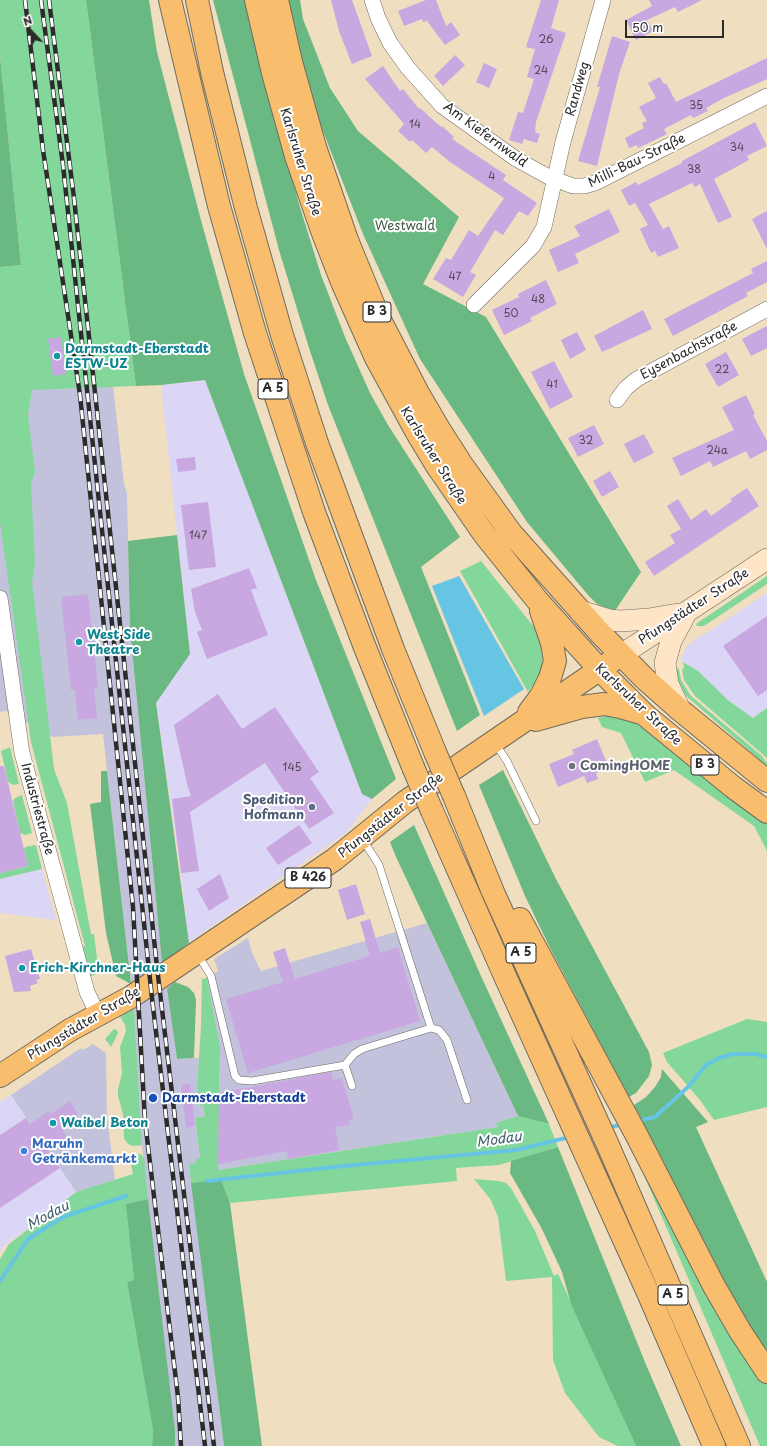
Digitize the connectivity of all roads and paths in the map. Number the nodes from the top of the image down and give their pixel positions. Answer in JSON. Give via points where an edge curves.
{"nodes":[{"id":1,"x":170,"y":0,"type":"edge"},
{"id":2,"x":197,"y":0,"type":"edge"},
{"id":3,"x":256,"y":0,"type":"edge"},
{"id":4,"x":277,"y":0,"type":"edge"},
{"id":5,"x":372,"y":0,"type":"edge"},
{"id":6,"x":603,"y":0,"type":"edge"},
{"id":7,"x":767,"y":96,"type":"edge"},
{"id":8,"x":556,"y":180,"type":"junction"},
{"id":9,"x":474,"y":305,"type":"dead end"},
{"id":10,"x":767,"y":309,"type":"edge"},
{"id":11,"x":617,"y":400,"type":"dead end"},
{"id":12,"x":767,"y":559,"type":"edge"},
{"id":13,"x":0,"y":598,"type":"edge"},
{"id":14,"x":537,"y":600,"type":"junction"},
{"id":15,"x":580,"y":611,"type":"junction"},
{"id":16,"x":686,"y":612,"type":"junction"},
{"id":17,"x":621,"y":655,"type":"junction"},
{"id":18,"x":600,"y":670,"type":"junction"},
{"id":19,"x":680,"y":710,"type":"junction"},
{"id":20,"x":645,"y":715,"type":"junction"},
{"id":21,"x":516,"y":726,"type":"junction"},
{"id":22,"x":494,"y":741,"type":"junction"},
{"id":23,"x":767,"y":781,"type":"edge"},
{"id":24,"x":454,"y":796,"type":"junction"},
{"id":25,"x":767,"y":812,"type":"edge"},
{"id":26,"x":536,"y":821,"type":"dead end"},
{"id":27,"x":362,"y":838,"type":"junction"},
{"id":28,"x":197,"y":953,"type":"junction"},
{"id":29,"x":98,"y":1015,"type":"junction"},
{"id":30,"x":431,"y":1028,"type":"junction"},
{"id":31,"x":345,"y":1064,"type":"junction"},
{"id":32,"x":0,"y":1076,"type":"edge"},
{"id":33,"x":352,"y":1086,"type":"dead end"},
{"id":34,"x":467,"y":1100,"type":"dead end"},
{"id":35,"x":767,"y":1372,"type":"edge"},
{"id":36,"x":714,"y":1446,"type":"edge"},
{"id":37,"x":740,"y":1446,"type":"edge"}],
"edges":[{"from":1,"to":36,"type":"main road","number":"A 5","bridge":true,"via":[[219,206],[255,332],[314,512],[364,645],[432,811]]},
{"from":2,"to":24,"type":"main road","number":"A 5","bridge":true,"via":[[246,208],[312,429],[367,581]]},
{"from":3,"to":14,"type":"main road","name":"Karlsruher Straße","number":"B 3","via":[[296,156],[326,243],[361,326],[395,394],[437,466],[484,534]]},
{"from":4,"to":15,"type":"main road","name":"Karlsruher Straße","number":"B 3","via":[[315,147],[363,279],[398,356],[439,429],[486,500],[533,560]]},
{"from":5,"to":8,"type":"street","name":"Am Kiefernwald","via":[[390,43],[408,68],[442,106],[516,159]]},
{"from":6,"to":8,"type":"street","name":"Randweg","via":[[563,142]]},
{"from":7,"to":8,"type":"street","name":"Milli-Bau-Straße","via":[[590,185],[573,186]]},
{"from":8,"to":9,"type":"street","via":[[542,233]]},
{"from":10,"to":11,"type":"street","name":"Eysenbachstraße","via":[[637,379]]},
{"from":12,"to":16,"type":"main road","name":"Pfungstädter Straße"},
{"from":13,"to":29,"type":"street","name":"Industriestraße","via":[[22,753],[86,988]]},
{"from":14,"to":18,"type":"main road","name":"Karlsruher Straße","number":"B 3"},
{"from":14,"to":21,"type":"main road","via":[[552,643],[555,661],[541,696]]},
{"from":15,"to":16,"type":"main road","via":[[621,621]]},
{"from":15,"to":17,"type":"main road","name":"Karlsruher Straße","number":"B 3"},
{"from":16,"to":17,"type":"main road","name":"Pfungstädter Straße"},
{"from":16,"to":19,"type":"main road","via":[[671,641],[665,663],[668,684]]},
{"from":17,"to":18,"type":"main road","number":"B 426"},
{"from":17,"to":19,"type":"main road","name":"Karlsruher Straße","number":"B 3"},
{"from":18,"to":20,"type":"main road","name":"Karlsruher Straße","number":"B 3"},
{"from":18,"to":21,"type":"main road","name":"Pfungstädter Straße","number":"B 426"},
{"from":19,"to":23,"type":"main road","name":"Karlsruher Straße","number":"B 3"},
{"from":20,"to":21,"type":"main road","number":"B 426","via":[[604,704],[582,707]]},
{"from":20,"to":25,"type":"main road","name":"Karlsruher Straße","number":"B 3"},
{"from":21,"to":22,"type":"main road","name":"Pfungstädter Straße","number":"B 426"},
{"from":22,"to":26,"type":"lane","via":[[507,761]]},
{"from":22,"to":27,"type":"main road","name":"Pfungstädter Straße","number":"B 426","via":[[405,802]]},
{"from":24,"to":35,"type":"main road","via":[[636,1134],[714,1286]]},
{"from":24,"to":37,"type":"main road","number":"A 5","via":[[493,892]]},
{"from":27,"to":28,"type":"main road","name":"Pfungstädter Straße","number":"B 426"},
{"from":27,"to":30,"type":"lane","via":[[379,864]]},
{"from":28,"to":29,"type":"main road","name":"Pfungstädter Straße","number":"B 426","via":[[132,997]]},
{"from":28,"to":31,"type":"lane","via":[[211,976],[235,1076],[239,1080],[252,1081]]},
{"from":29,"to":32,"type":"main road","name":"Pfungstädter Straße","number":"B 426","via":[[70,1030]]},
{"from":30,"to":31,"type":"lane","via":[[362,1049]]},
{"from":30,"to":34,"type":"lane","via":[[439,1030],[447,1040]]},
{"from":31,"to":33,"type":"lane"}]}
